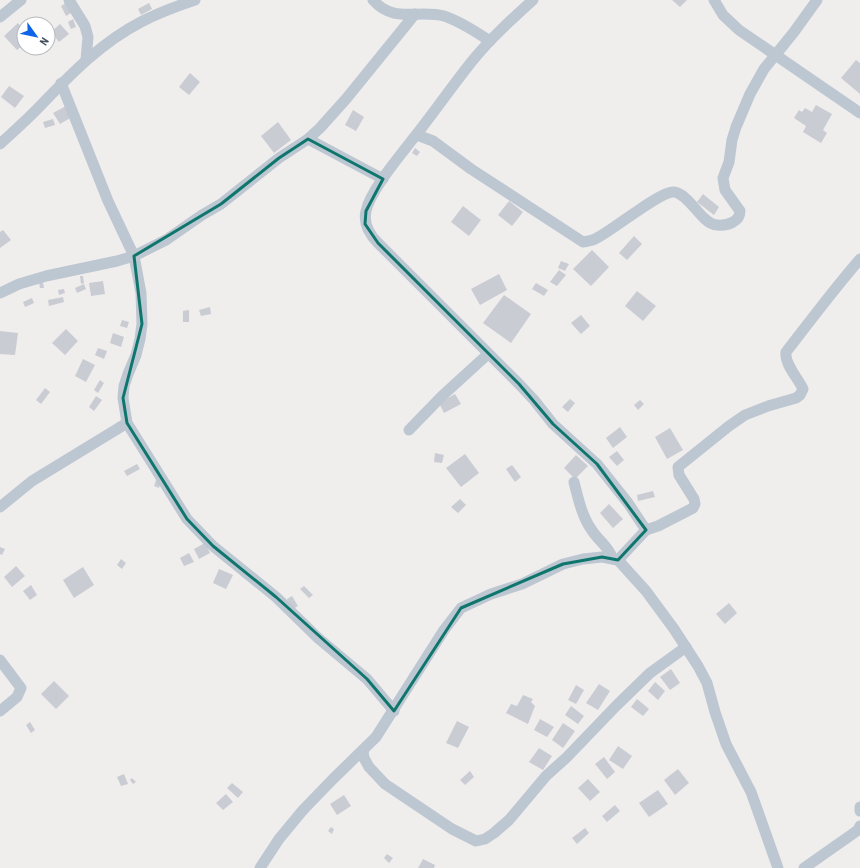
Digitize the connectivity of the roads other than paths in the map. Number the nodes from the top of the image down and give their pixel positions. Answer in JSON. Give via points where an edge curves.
{"nodes":[{"id":1,"x":21,"y":0,"type":"edge"},
{"id":2,"x":69,"y":0,"type":"edge"},
{"id":3,"x":195,"y":0,"type":"edge"},
{"id":4,"x":373,"y":0,"type":"edge"},
{"id":5,"x":533,"y":0,"type":"edge"},
{"id":6,"x":714,"y":0,"type":"edge"},
{"id":7,"x":817,"y":0,"type":"edge"},
{"id":8,"x":415,"y":14,"type":"junction"},
{"id":9,"x":0,"y":17,"type":"edge"},
{"id":10,"x":490,"y":41,"type":"junction"},
{"id":11,"x":775,"y":54,"type":"junction"},
{"id":12,"x":86,"y":60,"type":"junction"},
{"id":13,"x":61,"y":83,"type":"junction"},
{"id":14,"x":860,"y":113,"type":"edge"},
{"id":15,"x":416,"y":134,"type":"junction"},
{"id":16,"x":308,"y":139,"type":"junction"},
{"id":17,"x":0,"y":144,"type":"edge"},
{"id":18,"x":383,"y":179,"type":"junction"},
{"id":19,"x":134,"y":256,"type":"junction"},
{"id":20,"x":860,"y":259,"type":"edge"},
{"id":21,"x":0,"y":293,"type":"edge"},
{"id":22,"x":488,"y":354,"type":"junction"},
{"id":23,"x":127,"y":423,"type":"junction"},
{"id":24,"x":409,"y":430,"type":"dead end"},
{"id":25,"x":574,"y":482,"type":"dead end"},
{"id":26,"x":0,"y":507,"type":"edge"},
{"id":27,"x":646,"y":530,"type":"junction"},
{"id":28,"x":616,"y":560,"type":"junction"},
{"id":29,"x":686,"y":647,"type":"junction"},
{"id":30,"x":0,"y":660,"type":"edge"},
{"id":31,"x":394,"y":711,"type":"junction"},
{"id":32,"x":0,"y":712,"type":"edge"},
{"id":33,"x":363,"y":751,"type":"junction"},
{"id":34,"x":860,"y":807,"type":"edge"},
{"id":35,"x":860,"y":811,"type":"edge"},
{"id":36,"x":860,"y":826,"type":"edge"},
{"id":37,"x":260,"y":868,"type":"edge"},
{"id":38,"x":778,"y":868,"type":"edge"},
{"id":39,"x":804,"y":868,"type":"edge"}],
"edges":[{"from":1,"to":9,"type":"street"},
{"from":2,"to":12,"type":"street","via":[[85,26],[88,37]]},
{"from":3,"to":12,"type":"street","via":[[141,22],[111,40]]},
{"from":4,"to":8,"type":"street","via":[[399,15]]},
{"from":5,"to":10,"type":"street"},
{"from":6,"to":11,"type":"street","via":[[723,15],[739,30]]},
{"from":7,"to":11,"type":"street"},
{"from":8,"to":10,"type":"street","via":[[446,17]]},
{"from":8,"to":16,"type":"street","via":[[336,110]]},
{"from":10,"to":15,"type":"street"},
{"from":11,"to":14,"type":"street"},
{"from":11,"to":15,"type":"street","via":[[750,94],[732,140],[723,183],[740,215],[738,220],[731,223],[711,224],[680,194],[673,192],[646,205],[594,240],[583,242],[471,169],[433,141]]},
{"from":12,"to":13,"type":"street"},
{"from":13,"to":17,"type":"street","via":[[42,105]]},
{"from":13,"to":19,"type":"street","via":[[108,201]]},
{"from":15,"to":18,"type":"street"},
{"from":16,"to":18,"type":"street"},
{"from":16,"to":19,"type":"street","via":[[279,158],[222,204],[166,240]]},
{"from":18,"to":22,"type":"street","via":[[366,211],[365,224],[371,235]]},
{"from":19,"to":21,"type":"street","via":[[46,276]]},
{"from":19,"to":23,"type":"street","via":[[141,293],[142,324],[137,350],[124,386]]},
{"from":20,"to":27,"type":"street","via":[[786,352],[785,356],[803,389],[800,395],[745,415],[682,463],[678,467],[679,475],[694,499],[693,508]]},
{"from":22,"to":24,"type":"street"},
{"from":22,"to":27,"type":"street","via":[[534,400],[553,424],[597,464]]},
{"from":23,"to":26,"type":"street","via":[[32,481]]},
{"from":23,"to":31,"type":"street","via":[[187,519],[212,546],[276,597],[318,638],[367,679]]},
{"from":25,"to":28,"type":"street","via":[[584,517],[591,530],[610,549]]},
{"from":27,"to":28,"type":"street"},
{"from":28,"to":29,"type":"street","via":[[646,591]]},
{"from":28,"to":31,"type":"street","via":[[602,557],[563,564],[522,584],[491,594],[461,608],[444,630]]},
{"from":29,"to":33,"type":"street","via":[[650,673],[546,776],[509,820],[494,833],[476,841],[452,829],[385,784],[369,767]]},
{"from":29,"to":38,"type":"street","via":[[706,683],[726,744],[751,792]]},
{"from":30,"to":32,"type":"street","via":[[21,688],[18,697]]},
{"from":31,"to":33,"type":"street"},
{"from":33,"to":37,"type":"street","via":[[303,810],[279,839]]},
{"from":34,"to":35,"type":"street"},
{"from":36,"to":39,"type":"street"}]}
